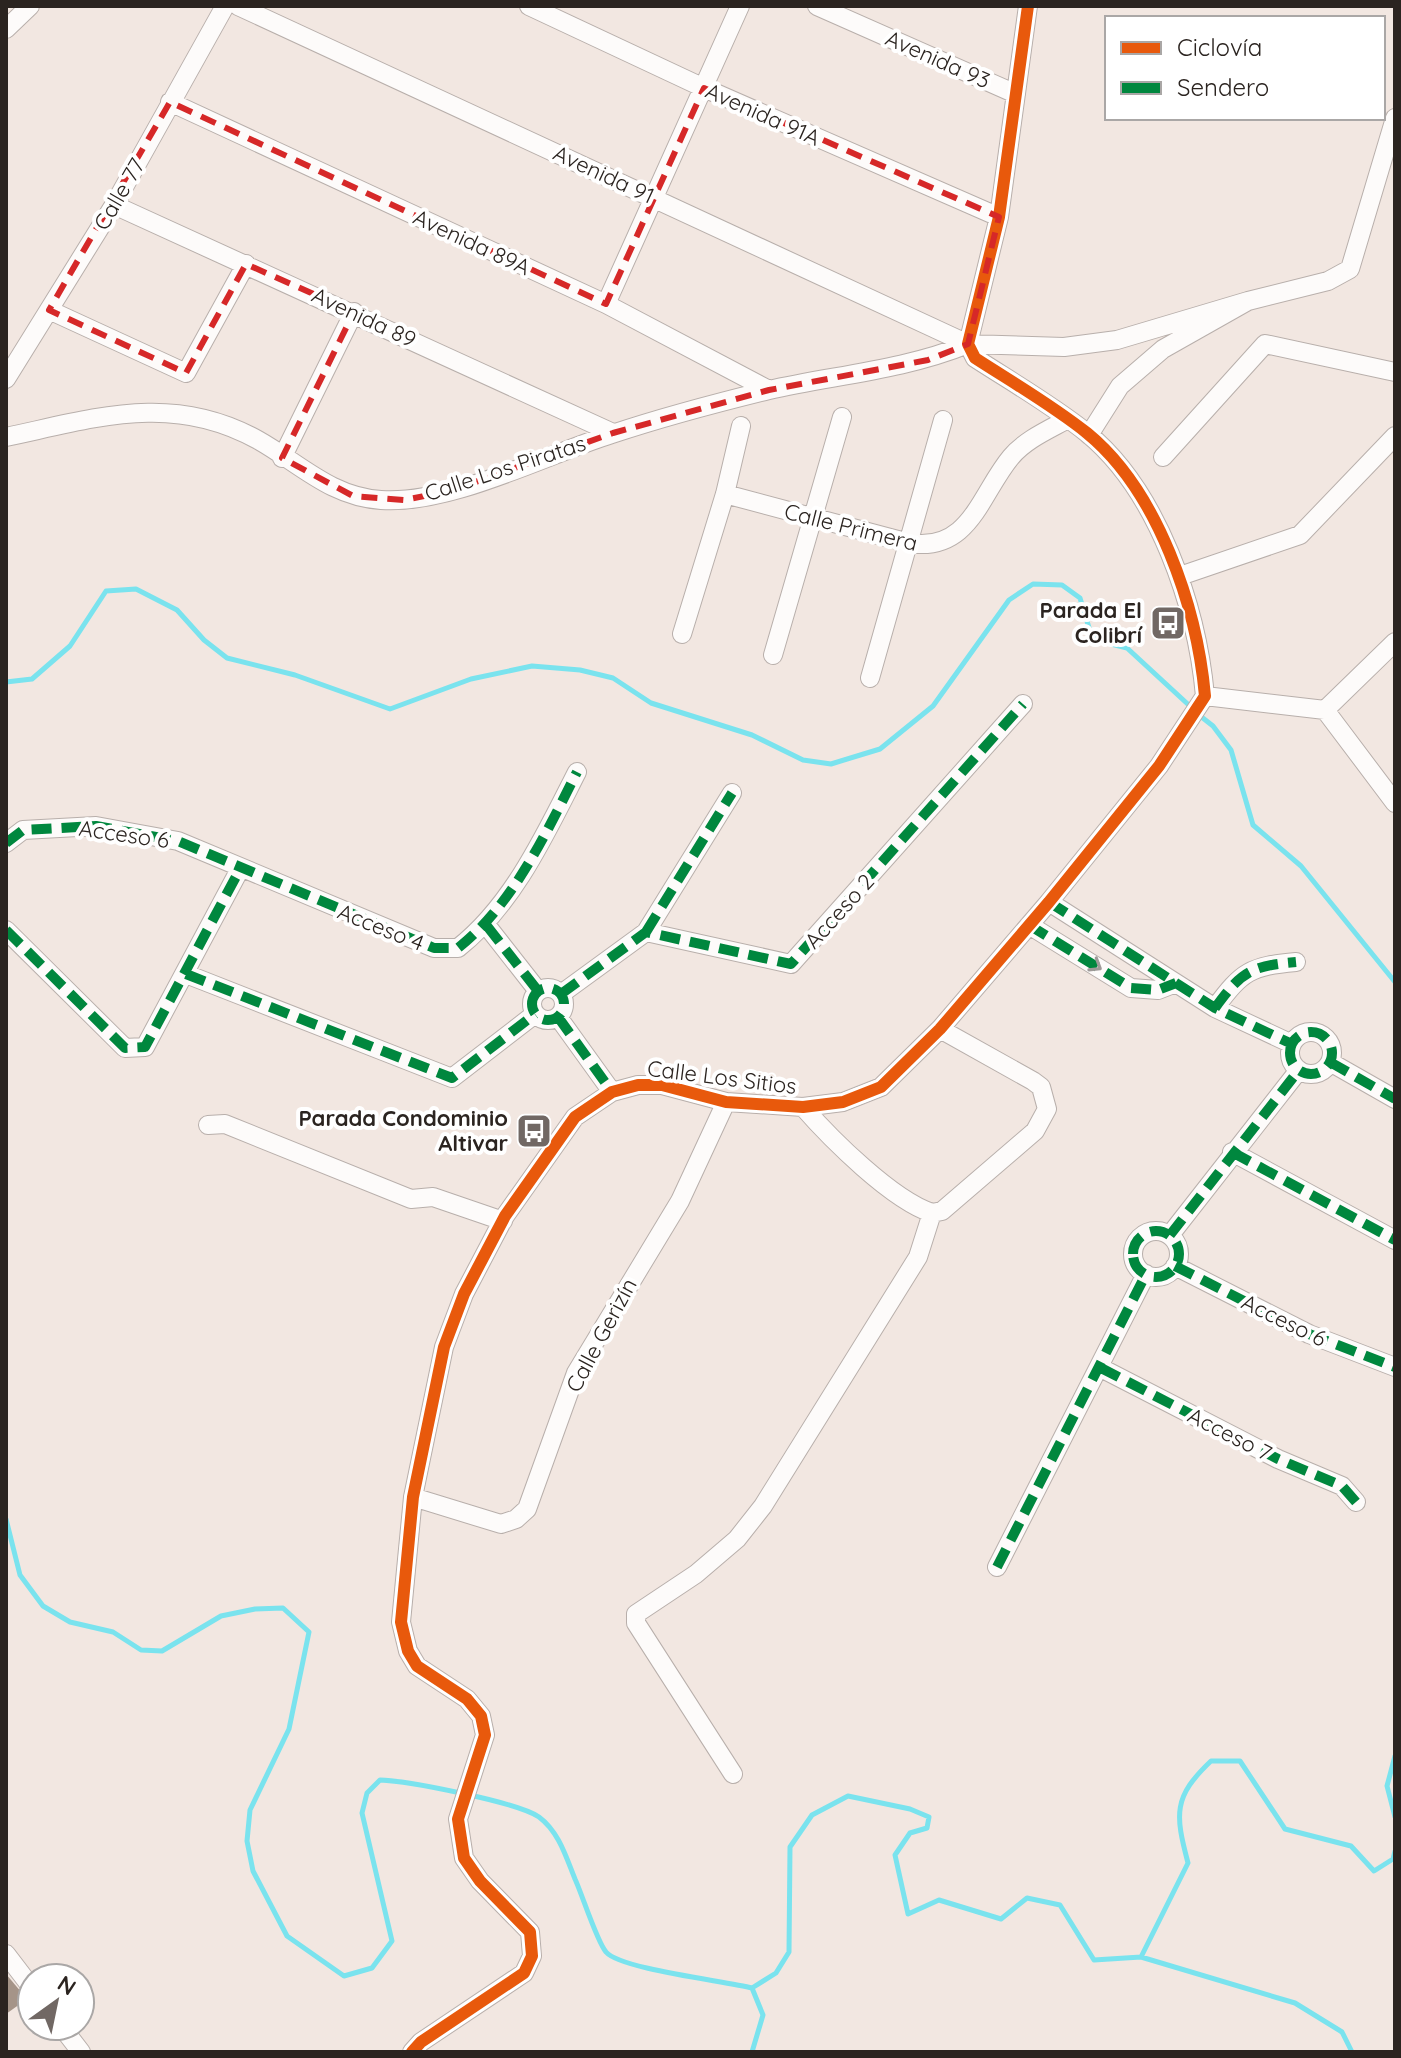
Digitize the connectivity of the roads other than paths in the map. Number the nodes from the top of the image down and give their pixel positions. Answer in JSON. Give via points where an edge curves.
{"nodes":[{"id":1,"x":30,"y":6,"type":"edge"},
{"id":2,"x":225,"y":6,"type":"edge"},
{"id":3,"x":238,"y":6,"type":"edge"},
{"id":4,"x":529,"y":6,"type":"edge"},
{"id":5,"x":740,"y":6,"type":"edge"},
{"id":6,"x":817,"y":6,"type":"edge"},
{"id":7,"x":1028,"y":6,"type":"edge"},
{"id":8,"x":6,"y":29,"type":"edge"},
{"id":9,"x":704,"y":88,"type":"junction"},
{"id":10,"x":1016,"y":94,"type":"junction"},
{"id":11,"x":170,"y":102,"type":"junction"},
{"id":12,"x":1395,"y":118,"type":"edge"},
{"id":13,"x":654,"y":197,"type":"junction"},
{"id":14,"x":114,"y":205,"type":"junction"},
{"id":15,"x":999,"y":217,"type":"junction"},
{"id":16,"x":246,"y":264,"type":"junction"},
{"id":17,"x":1248,"y":301,"type":"junction"},
{"id":18,"x":606,"y":304,"type":"junction"},
{"id":19,"x":49,"y":310,"type":"junction"},
{"id":20,"x":354,"y":312,"type":"junction"},
{"id":21,"x":968,"y":344,"type":"junction"},
{"id":22,"x":1395,"y":372,"type":"edge"},
{"id":23,"x":6,"y":379,"type":"edge"},
{"id":24,"x":769,"y":390,"type":"junction"},
{"id":25,"x":842,"y":417,"type":"dead end"},
{"id":26,"x":1068,"y":419,"type":"junction"},
{"id":27,"x":943,"y":420,"type":"dead end"},
{"id":28,"x":741,"y":426,"type":"dead end"},
{"id":29,"x":613,"y":433,"type":"junction"},
{"id":30,"x":1089,"y":435,"type":"junction"},
{"id":31,"x":1395,"y":436,"type":"edge"},
{"id":32,"x":6,"y":437,"type":"edge"},
{"id":33,"x":1163,"y":457,"type":"dead end"},
{"id":34,"x":282,"y":458,"type":"junction"},
{"id":35,"x":725,"y":494,"type":"junction"},
{"id":36,"x":815,"y":520,"type":"junction"},
{"id":37,"x":909,"y":543,"type":"junction"},
{"id":38,"x":1180,"y":576,"type":"junction"},
{"id":39,"x":682,"y":634,"type":"dead end"},
{"id":40,"x":1395,"y":642,"type":"edge"},
{"id":41,"x":773,"y":655,"type":"dead end"},
{"id":42,"x":870,"y":678,"type":"dead end"},
{"id":43,"x":1205,"y":696,"type":"junction"},
{"id":44,"x":1023,"y":704,"type":"dead end"},
{"id":45,"x":1325,"y":710,"type":"junction"},
{"id":46,"x":577,"y":772,"type":"dead end"},
{"id":47,"x":732,"y":793,"type":"dead end"},
{"id":48,"x":1395,"y":803,"type":"edge"},
{"id":49,"x":6,"y":843,"type":"edge"},
{"id":50,"x":240,"y":869,"type":"junction"},
{"id":51,"x":1049,"y":902,"type":"junction"},
{"id":52,"x":1029,"y":925,"type":"junction"},
{"id":53,"x":487,"y":926,"type":"junction"},
{"id":54,"x":6,"y":930,"type":"edge"},
{"id":55,"x":646,"y":932,"type":"junction"},
{"id":56,"x":1296,"y":962,"type":"dead end"},
{"id":57,"x":186,"y":974,"type":"junction"},
{"id":58,"x":1176,"y":983,"type":"junction"},
{"id":59,"x":538,"y":991,"type":"junction"},
{"id":60,"x":561,"y":994,"type":"junction"},
{"id":61,"x":1215,"y":1008,"type":"junction"},
{"id":62,"x":535,"y":1014,"type":"junction"},
{"id":63,"x":558,"y":1017,"type":"junction"},
{"id":64,"x":940,"y":1029,"type":"junction"},
{"id":65,"x":1292,"y":1044,"type":"junction"},
{"id":66,"x":1330,"y":1062,"type":"junction"},
{"id":67,"x":1299,"y":1070,"type":"junction"},
{"id":68,"x":612,"y":1092,"type":"junction"},
{"id":69,"x":1395,"y":1099,"type":"edge"},
{"id":70,"x":726,"y":1102,"type":"junction"},
{"id":71,"x":803,"y":1107,"type":"junction"},
{"id":72,"x":208,"y":1125,"type":"dead end"},
{"id":73,"x":1232,"y":1152,"type":"junction"},
{"id":74,"x":932,"y":1213,"type":"junction"},
{"id":75,"x":503,"y":1221,"type":"junction"},
{"id":76,"x":1170,"y":1235,"type":"junction"},
{"id":77,"x":1395,"y":1240,"type":"edge"},
{"id":78,"x":1175,"y":1266,"type":"junction"},
{"id":79,"x":1146,"y":1274,"type":"junction"},
{"id":80,"x":1395,"y":1367,"type":"edge"},
{"id":81,"x":1101,"y":1368,"type":"junction"},
{"id":82,"x":413,"y":1497,"type":"junction"},
{"id":83,"x":1356,"y":1502,"type":"dead end"},
{"id":84,"x":997,"y":1567,"type":"dead end"},
{"id":85,"x":733,"y":1774,"type":"dead end"},
{"id":86,"x":412,"y":2052,"type":"edge"}],
"edges":[{"from":1,"to":8,"type":"street"},
{"from":2,"to":11,"type":"street","name":"Calle 77"},
{"from":3,"to":13,"type":"street","name":"Avenida 91"},
{"from":4,"to":9,"type":"street","name":"Avenida 91A"},
{"from":5,"to":9,"type":"street"},
{"from":6,"to":10,"type":"street","name":"Avenida 93"},
{"from":7,"to":10,"type":"street"},
{"from":9,"to":13,"type":"street"},
{"from":9,"to":15,"type":"street","name":"Avenida 91A"},
{"from":10,"to":15,"type":"street"},
{"from":11,"to":14,"type":"street","name":"Calle 77"},
{"from":11,"to":18,"type":"street","name":"Avenida 89A"},
{"from":12,"to":17,"type":"street","via":[[1350,269],[1328,281]]},
{"from":13,"to":18,"type":"street"},
{"from":13,"to":21,"type":"street","name":"Avenida 91"},
{"from":14,"to":16,"type":"street","name":"Avenida 89"},
{"from":14,"to":19,"type":"street","name":"Calle 77"},
{"from":15,"to":21,"type":"street"},
{"from":16,"to":19,"type":"street","via":[[186,373]]},
{"from":16,"to":20,"type":"street","name":"Avenida 89"},
{"from":17,"to":21,"type":"street","via":[[1117,340],[1064,347]]},
{"from":17,"to":30,"type":"street","via":[[1140,367],[1120,386]]},
{"from":18,"to":24,"type":"street","name":"Avenida 89A"},
{"from":19,"to":23,"type":"street","name":"Calle 77"},
{"from":20,"to":29,"type":"street","name":"Avenida 89"},
{"from":20,"to":34,"type":"street"},
{"from":21,"to":24,"type":"street","name":"Calle Los Piratas","via":[[928,360]]},
{"from":21,"to":26,"type":"street","via":[[975,358]]},
{"from":22,"to":33,"type":"street","via":[[1265,344]]},
{"from":24,"to":29,"type":"street","name":"Calle Los Piratas"},
{"from":25,"to":36,"type":"street"},
{"from":26,"to":30,"type":"street"},
{"from":26,"to":37,"type":"street","name":"Calle Primera","via":[[1009,459],[978,511],[952,536],[925,546]]},
{"from":27,"to":37,"type":"street"},
{"from":28,"to":35,"type":"street"},
{"from":29,"to":34,"type":"street","name":"Calle Los Piratas","via":[[450,491],[404,500],[353,496]]},
{"from":30,"to":38,"type":"street","via":[[1120,467]]},
{"from":31,"to":38,"type":"street","via":[[1300,535]]},
{"from":32,"to":34,"type":"street","name":"Calle Los Piratas","via":[[133,410],[203,417],[259,440]]},
{"from":35,"to":36,"type":"street","name":"Calle Primera"},
{"from":35,"to":39,"type":"street"},
{"from":36,"to":37,"type":"street","name":"Calle Primera"},
{"from":36,"to":41,"type":"street"},
{"from":37,"to":42,"type":"street"},
{"from":38,"to":43,"type":"street","via":[[1196,630]]},
{"from":40,"to":45,"type":"street"},
{"from":43,"to":45,"type":"street"},
{"from":43,"to":51,"type":"street","name":"Calle Los Sitios","via":[[1159,766]]},
{"from":44,"to":55,"type":"street","name":"Acceso 2","via":[[791,964]]},
{"from":45,"to":48,"type":"street"},
{"from":46,"to":53,"type":"street","name":"Acceso 4"},
{"from":47,"to":55,"type":"street"},
{"from":49,"to":50,"type":"street","name":"Acceso 6","via":[[23,830],[96,826],[178,841]]},
{"from":50,"to":53,"type":"street","name":"Acceso 4","via":[[434,948],[458,948]]},
{"from":50,"to":57,"type":"street"},
{"from":51,"to":52,"type":"street","name":"Calle Los Sitios"},
{"from":51,"to":58,"type":"street"},
{"from":52,"to":58,"type":"street","one_way":true,"via":[[1131,988],[1158,990]]},
{"from":52,"to":64,"type":"street","name":"Calle Los Sitios"},
{"from":53,"to":59,"type":"street"},
{"from":54,"to":57,"type":"street","via":[[125,1048],[145,1047]]},
{"from":55,"to":60,"type":"street"},
{"from":56,"to":61,"type":"street","via":[[1263,965],[1241,974]]},
{"from":57,"to":62,"type":"street","via":[[452,1078]]},
{"from":58,"to":61,"type":"street"},
{"from":59,"to":60,"type":"street","via":[[547,988]]},
{"from":59,"to":62,"type":"street","via":[[532,999]]},
{"from":60,"to":63,"type":"street","via":[[564,1003]]},
{"from":61,"to":65,"type":"street"},
{"from":62,"to":63,"type":"street","via":[[548,1020]]},
{"from":63,"to":68,"type":"street"},
{"from":64,"to":71,"type":"street","name":"Calle Los Sitios","via":[[881,1087],[843,1102]]},
{"from":64,"to":74,"type":"street","via":[[1033,1081],[1041,1087],[1047,1109],[1035,1131],[1003,1161],[951,1205]]},
{"from":65,"to":66,"type":"street","via":[[1302,1034],[1323,1036],[1331,1048]]},
{"from":65,"to":67,"type":"street","via":[[1291,1059]]},
{"from":66,"to":67,"type":"street","via":[[1313,1074]]},
{"from":66,"to":69,"type":"street"},
{"from":67,"to":73,"type":"street"},
{"from":68,"to":70,"type":"street","name":"Calle Los Sitios","via":[[662,1085]]},
{"from":68,"to":75,"type":"street","name":"Calle Los Sitios","via":[[575,1117]]},
{"from":70,"to":71,"type":"street","name":"Calle Los Sitios"},
{"from":70,"to":82,"type":"street","name":"Calle Gerizín","via":[[680,1201],[576,1373],[527,1509],[501,1524]]},
{"from":71,"to":74,"type":"street","via":[[904,1199]]},
{"from":72,"to":75,"type":"street","via":[[225,1124],[411,1199],[433,1197]]},
{"from":73,"to":76,"type":"street"},
{"from":73,"to":77,"type":"street"},
{"from":74,"to":85,"type":"street","via":[[918,1257],[763,1506],[737,1539],[696,1574],[636,1614],[636,1623]]},
{"from":75,"to":82,"type":"street","name":"Calle Los Sitios","via":[[464,1294],[444,1347]]},
{"from":76,"to":78,"type":"street","via":[[1179,1253]]},
{"from":76,"to":79,"type":"street","via":[[1155,1231],[1137,1242],[1133,1256]]},
{"from":78,"to":79,"type":"street","via":[[1165,1275]]},
{"from":78,"to":80,"type":"street","name":"Acceso 6","via":[[1309,1334]]},
{"from":79,"to":81,"type":"street"},
{"from":81,"to":83,"type":"street","name":"Acceso 7","via":[[1342,1486]]},
{"from":81,"to":84,"type":"street"},
{"from":82,"to":86,"type":"street","name":"Calle Los Sitios","via":[[401,1622],[408,1651],[417,1666],[467,1699],[481,1716],[485,1735],[458,1819],[464,1858],[530,1932],[532,1956],[524,1973]]}]}
